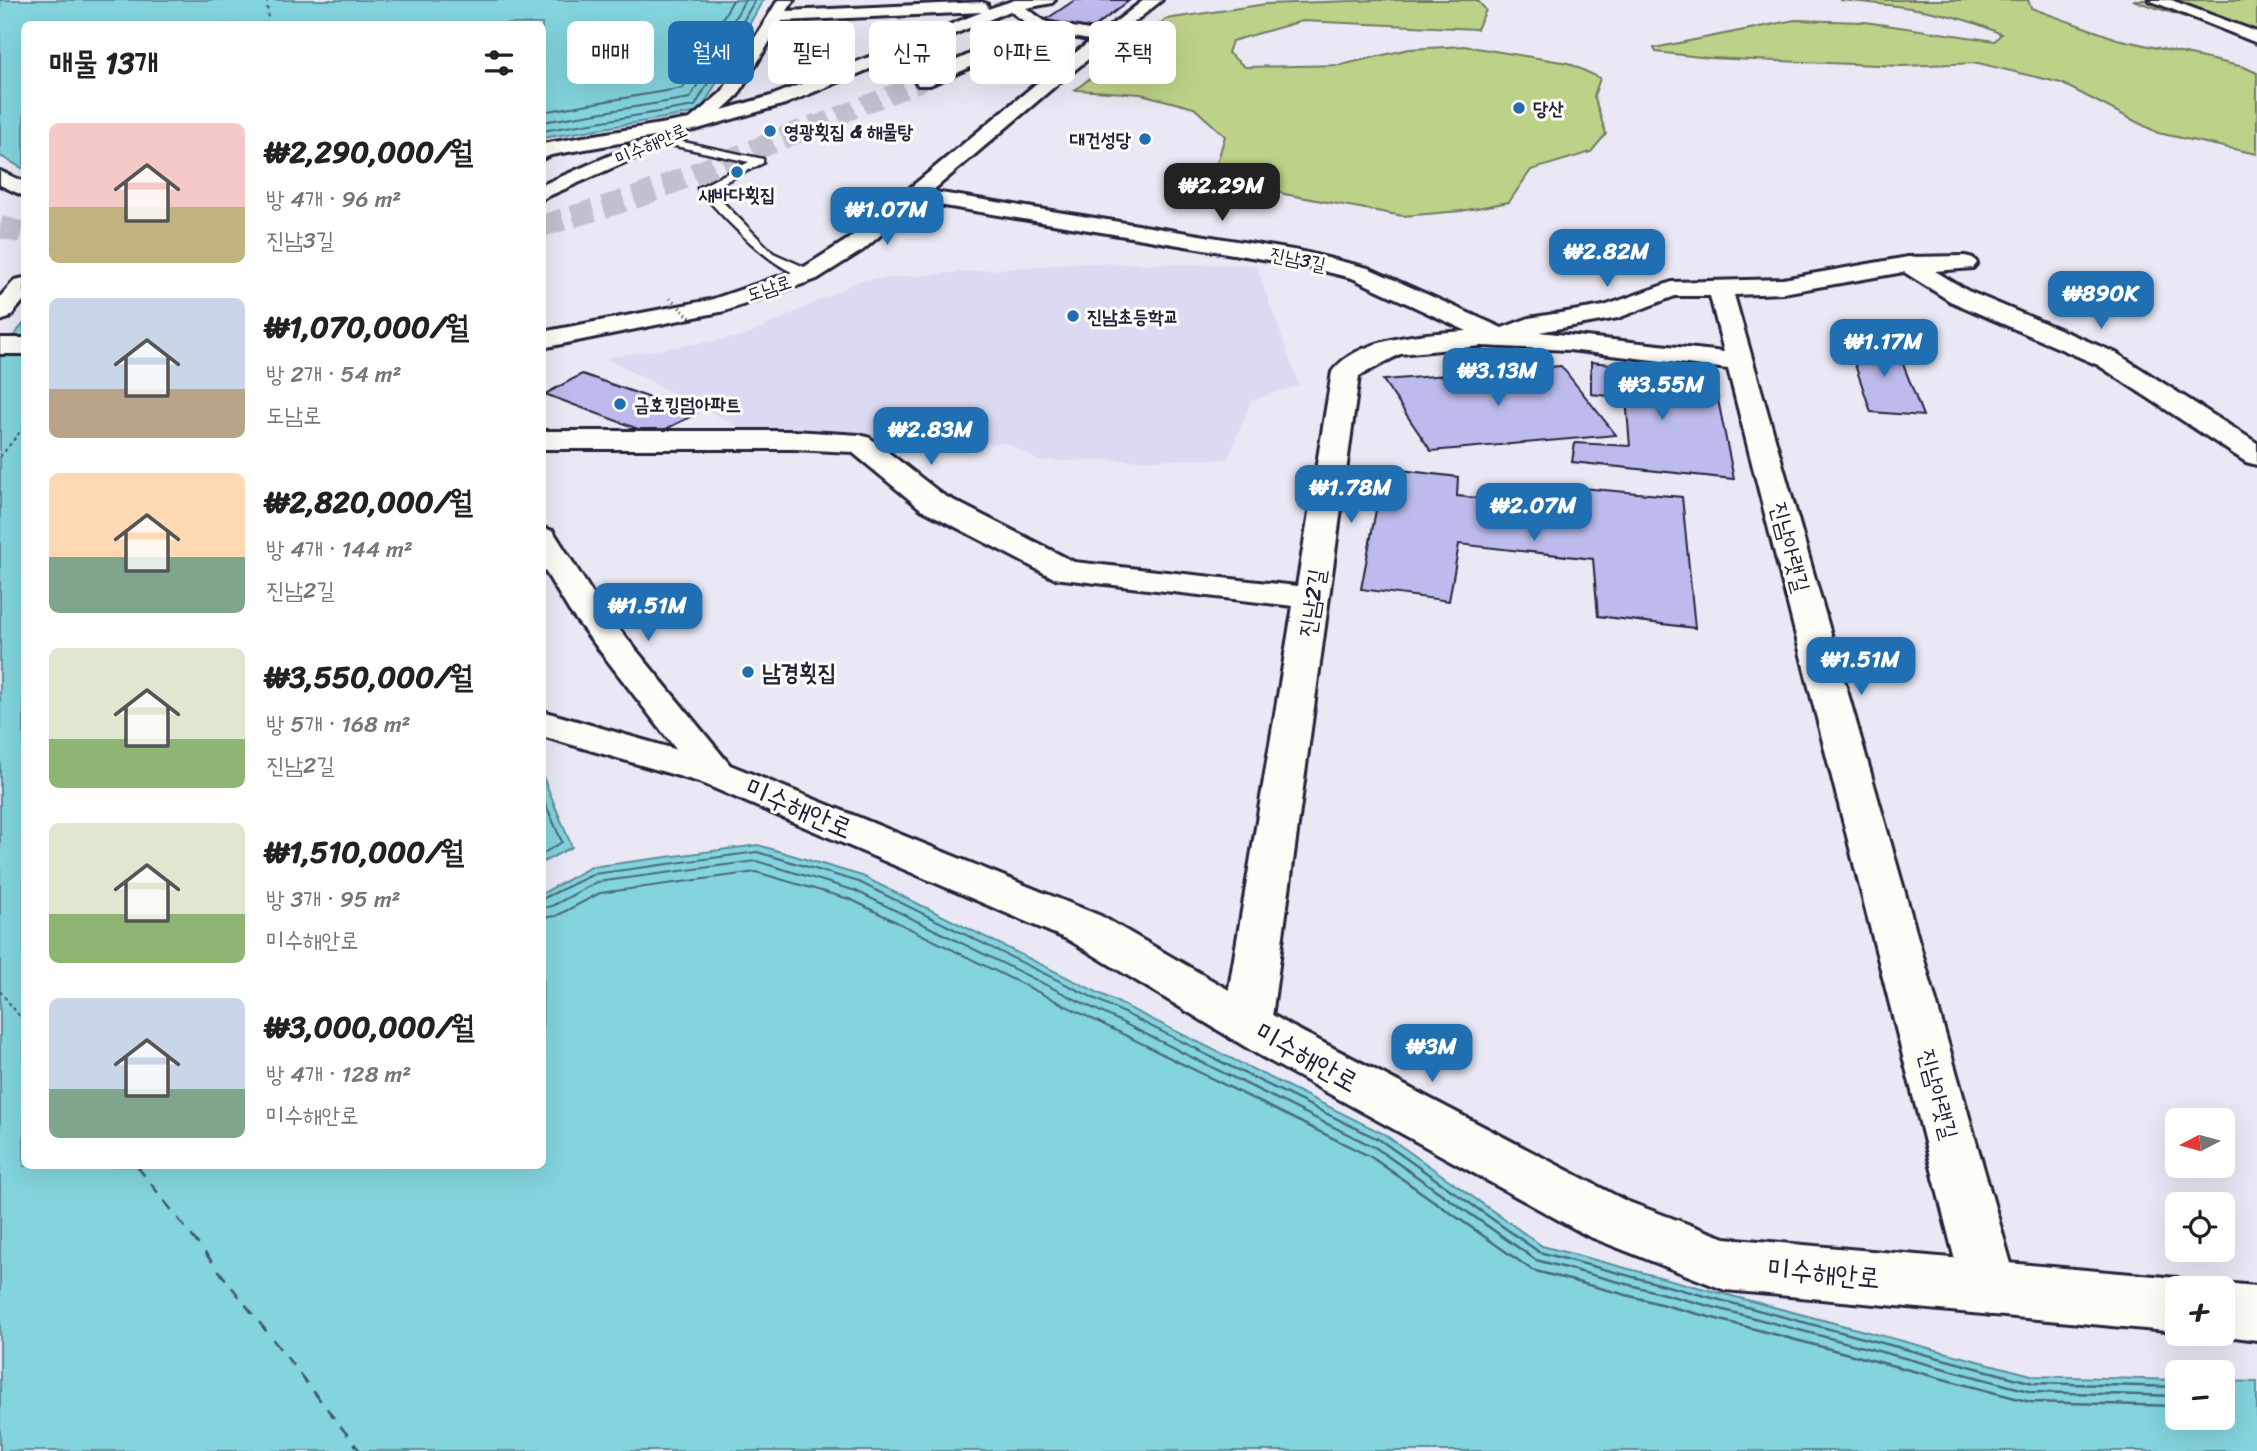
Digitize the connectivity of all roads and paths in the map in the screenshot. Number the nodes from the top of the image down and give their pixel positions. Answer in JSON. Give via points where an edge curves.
{"nodes":[{"id":1,"x":1047,"y":0,"type":"edge"},
{"id":2,"x":1154,"y":0,"type":"edge"},
{"id":3,"x":2157,"y":0,"type":"edge"},
{"id":4,"x":1010,"y":3,"type":"edge"},
{"id":5,"x":782,"y":8,"type":"edge"},
{"id":6,"x":1034,"y":21,"type":"edge"},
{"id":7,"x":1127,"y":21,"type":"edge"},
{"id":8,"x":2257,"y":38,"type":"edge"},
{"id":9,"x":1089,"y":51,"type":"edge"},
{"id":10,"x":694,"y":124,"type":"junction"},
{"id":11,"x":660,"y":140,"type":"junction"},
{"id":12,"x":546,"y":149,"type":"edge"},
{"id":13,"x":0,"y":177,"type":"edge"},
{"id":14,"x":21,"y":188,"type":"edge"},
{"id":15,"x":546,"y":191,"type":"edge"},
{"id":16,"x":916,"y":195,"type":"junction"},
{"id":17,"x":1965,"y":263,"type":"dead end"},
{"id":18,"x":1908,"y":264,"type":"junction"},
{"id":19,"x":809,"y":274,"type":"junction"},
{"id":20,"x":21,"y":288,"type":"edge"},
{"id":21,"x":1720,"y":288,"type":"junction"},
{"id":22,"x":670,"y":298,"type":"dead end"},
{"id":23,"x":0,"y":313,"type":"edge"},
{"id":24,"x":690,"y":318,"type":"dead end"},
{"id":25,"x":1502,"y":337,"type":"junction"},
{"id":26,"x":546,"y":339,"type":"edge"},
{"id":27,"x":0,"y":346,"type":"edge"},
{"id":28,"x":21,"y":346,"type":"edge"},
{"id":29,"x":1740,"y":362,"type":"junction"},
{"id":30,"x":546,"y":440,"type":"edge"},
{"id":31,"x":2257,"y":456,"type":"edge"},
{"id":32,"x":546,"y":545,"type":"edge"},
{"id":33,"x":1312,"y":598,"type":"junction"},
{"id":34,"x":546,"y":724,"type":"edge"},
{"id":35,"x":716,"y":774,"type":"junction"},
{"id":36,"x":1247,"y":1024,"type":"junction"},
{"id":37,"x":1990,"y":1288,"type":"junction"},
{"id":38,"x":2165,"y":1304,"type":"edge"},
{"id":39,"x":2235,"y":1311,"type":"edge"},
{"id":40,"x":2257,"y":1313,"type":"edge"}],
"edges":[{"from":1,"to":4,"type":"street"},
{"from":2,"to":7,"type":"street","name":"도남로"},
{"from":3,"to":8,"type":"street"},
{"from":4,"to":5,"type":"street"},
{"from":4,"to":6,"type":"street"},
{"from":4,"to":10,"type":"street","via":[[778,100]]},
{"from":5,"to":10,"type":"street","name":"미수해안로","via":[[729,95]]},
{"from":9,"to":16,"type":"street","name":"도남로"},
{"from":10,"to":11,"type":"street","name":"미수해안로"},
{"from":10,"to":12,"type":"street"},
{"from":11,"to":15,"type":"street","name":"미수해안로"},
{"from":11,"to":19,"type":"lane","via":[[759,161],[703,188],[769,255]]},
{"from":13,"to":14,"type":"street"},
{"from":16,"to":19,"type":"street","name":"도남로","via":[[855,245]]},
{"from":16,"to":25,"type":"street","name":"진남3길","via":[[1298,258],[1360,273]]},
{"from":17,"to":18,"type":"street"},
{"from":18,"to":21,"type":"street","via":[[1783,286]]},
{"from":18,"to":31,"type":"street","via":[[1959,296],[2107,359]]},
{"from":19,"to":26,"type":"street","name":"도남로","via":[[716,306]]},
{"from":20,"to":23,"type":"street"},
{"from":21,"to":25,"type":"street","via":[[1672,289],[1609,313],[1529,326]]},
{"from":21,"to":29,"type":"street","name":"진남아랫길"},
{"from":22,"to":24,"type":"path","bridge":true},
{"from":25,"to":29,"type":"street","name":"진남2길"},
{"from":25,"to":33,"type":"street","name":"진남2길","via":[[1397,346],[1346,372]]},
{"from":27,"to":28,"type":"street"},
{"from":29,"to":37,"type":"street","name":"진남아랫길"},
{"from":30,"to":33,"type":"street","via":[[860,444],[932,502],[1066,571]]},
{"from":32,"to":35,"type":"street","via":[[587,612]]},
{"from":33,"to":36,"type":"street","name":"진남2길"},
{"from":34,"to":35,"type":"street","name":"미수해안로"},
{"from":35,"to":36,"type":"street","name":"미수해안로","via":[[1085,928]]},
{"from":36,"to":37,"type":"street","name":"미수해안로","via":[[1607,1219],[1725,1264]]},
{"from":37,"to":38,"type":"street","name":"미수해안로"},
{"from":39,"to":40,"type":"street"}]}
